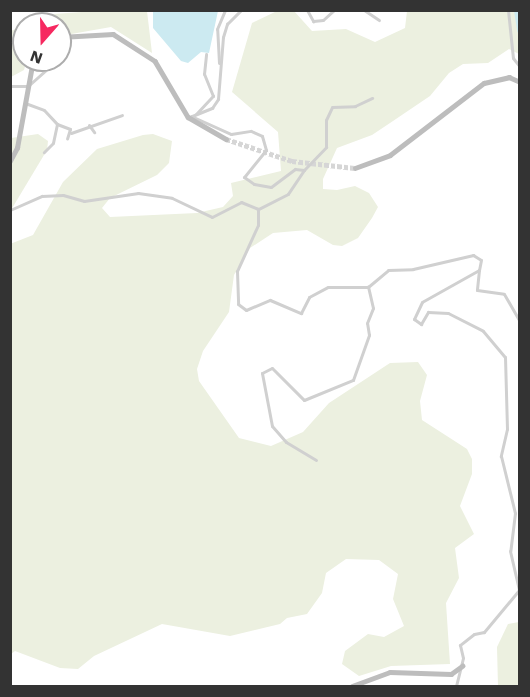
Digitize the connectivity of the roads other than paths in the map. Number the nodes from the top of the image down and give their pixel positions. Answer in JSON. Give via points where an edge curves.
{"nodes":[{"id":1,"x":225,"y":10,"type":"edge"},
{"id":2,"x":242,"y":10,"type":"edge"},
{"id":3,"x":307,"y":10,"type":"edge"},
{"id":4,"x":334,"y":10,"type":"edge"},
{"id":5,"x":364,"y":10,"type":"edge"},
{"id":6,"x":508,"y":10,"type":"edge"},
{"id":7,"x":379,"y":20,"type":"dead end"},
{"id":8,"x":72,"y":36,"type":"edge"},
{"id":9,"x":206,"y":54,"type":"dead end"},
{"id":10,"x":220,"y":66,"type":"junction"},
{"id":11,"x":519,"y":67,"type":"edge"},
{"id":12,"x":30,"y":72,"type":"edge"},
{"id":13,"x":43,"y":72,"type":"edge"},
{"id":14,"x":519,"y":82,"type":"edge"},
{"id":15,"x":10,"y":86,"type":"edge"},
{"id":16,"x":26,"y":87,"type":"junction"},
{"id":17,"x":372,"y":98,"type":"dead end"},
{"id":18,"x":24,"y":103,"type":"junction"},
{"id":19,"x":122,"y":115,"type":"dead end"},
{"id":20,"x":192,"y":116,"type":"junction"},
{"id":21,"x":57,"y":124,"type":"junction"},
{"id":22,"x":89,"y":125,"type":"junction"},
{"id":23,"x":94,"y":132,"type":"dead end"},
{"id":24,"x":71,"y":133,"type":"junction"},
{"id":25,"x":225,"y":139,"type":"tunnel mouth"},
{"id":26,"x":67,"y":140,"type":"dead end"},
{"id":27,"x":13,"y":151,"type":"edge"},
{"id":28,"x":44,"y":152,"type":"dead end"},
{"id":29,"x":10,"y":161,"type":"edge"},
{"id":30,"x":355,"y":168,"type":"tunnel mouth"},
{"id":31,"x":304,"y":170,"type":"junction"},
{"id":32,"x":258,"y":209,"type":"junction"},
{"id":33,"x":10,"y":210,"type":"edge"},
{"id":34,"x":479,"y":270,"type":"junction"},
{"id":35,"x":368,"y":287,"type":"junction"},
{"id":36,"x":519,"y":322,"type":"edge"},
{"id":37,"x":316,"y":460,"type":"dead end"},
{"id":38,"x":462,"y":666,"type":"junction"},
{"id":39,"x":352,"y":687,"type":"edge"},
{"id":40,"x":456,"y":687,"type":"edge"}],
"edges":[{"from":1,"to":10,"type":"street","via":[[217,29]]},
{"from":2,"to":10,"type":"street","via":[[226,24]]},
{"from":3,"to":4,"type":"street","via":[[313,21],[323,20]]},
{"from":5,"to":7,"type":"street"},
{"from":6,"to":11,"type":"street","via":[[513,58]]},
{"from":8,"to":20,"type":"street","via":[[113,34],[155,62]]},
{"from":9,"to":20,"type":"street","via":[[204,74],[213,96]]},
{"from":10,"to":20,"type":"street","via":[[218,99],[212,108]]},
{"from":12,"to":16,"type":"street"},
{"from":13,"to":16,"type":"street"},
{"from":14,"to":30,"type":"street","via":[[509,78],[484,83],[390,155]]},
{"from":15,"to":16,"type":"street"},
{"from":16,"to":18,"type":"street"},
{"from":17,"to":31,"type":"street","via":[[355,106],[332,107],[326,120],[326,147]]},
{"from":18,"to":21,"type":"street","via":[[44,110]]},
{"from":18,"to":27,"type":"street"},
{"from":19,"to":22,"type":"street"},
{"from":20,"to":25,"type":"street"},
{"from":20,"to":31,"type":"street","via":[[231,134],[251,131],[262,136],[266,150],[244,177],[254,184],[271,187],[295,169]]},
{"from":21,"to":24,"type":"street"},
{"from":21,"to":28,"type":"street","via":[[53,143]]},
{"from":22,"to":23,"type":"street"},
{"from":22,"to":24,"type":"street"},
{"from":24,"to":26,"type":"street"},
{"from":27,"to":29,"type":"street"},
{"from":31,"to":32,"type":"street","via":[[284,198]]},
{"from":32,"to":33,"type":"street","via":[[241,202],[212,217],[172,198],[138,193],[84,201],[63,195],[42,196]]},
{"from":32,"to":35,"type":"street","via":[[258,225],[237,271],[242,308],[253,309],[270,300],[301,313],[309,297],[328,287]]},
{"from":34,"to":35,"type":"street","via":[[481,260],[473,255],[413,269],[394,269]]},
{"from":34,"to":36,"type":"street","via":[[477,290],[504,294]]},
{"from":34,"to":38,"type":"street","via":[[426,299],[414,319],[421,324],[428,312],[448,313],[483,331],[505,357],[507,429],[501,456],[514,513],[510,551],[519,590],[484,632],[474,634],[460,645]]},
{"from":35,"to":37,"type":"street","via":[[373,308],[367,323],[369,335],[353,380],[323,396],[304,400],[272,368],[262,373],[272,426],[286,441]]},
{"from":38,"to":39,"type":"street","via":[[451,674],[390,672]]},
{"from":38,"to":40,"type":"street"}]}
